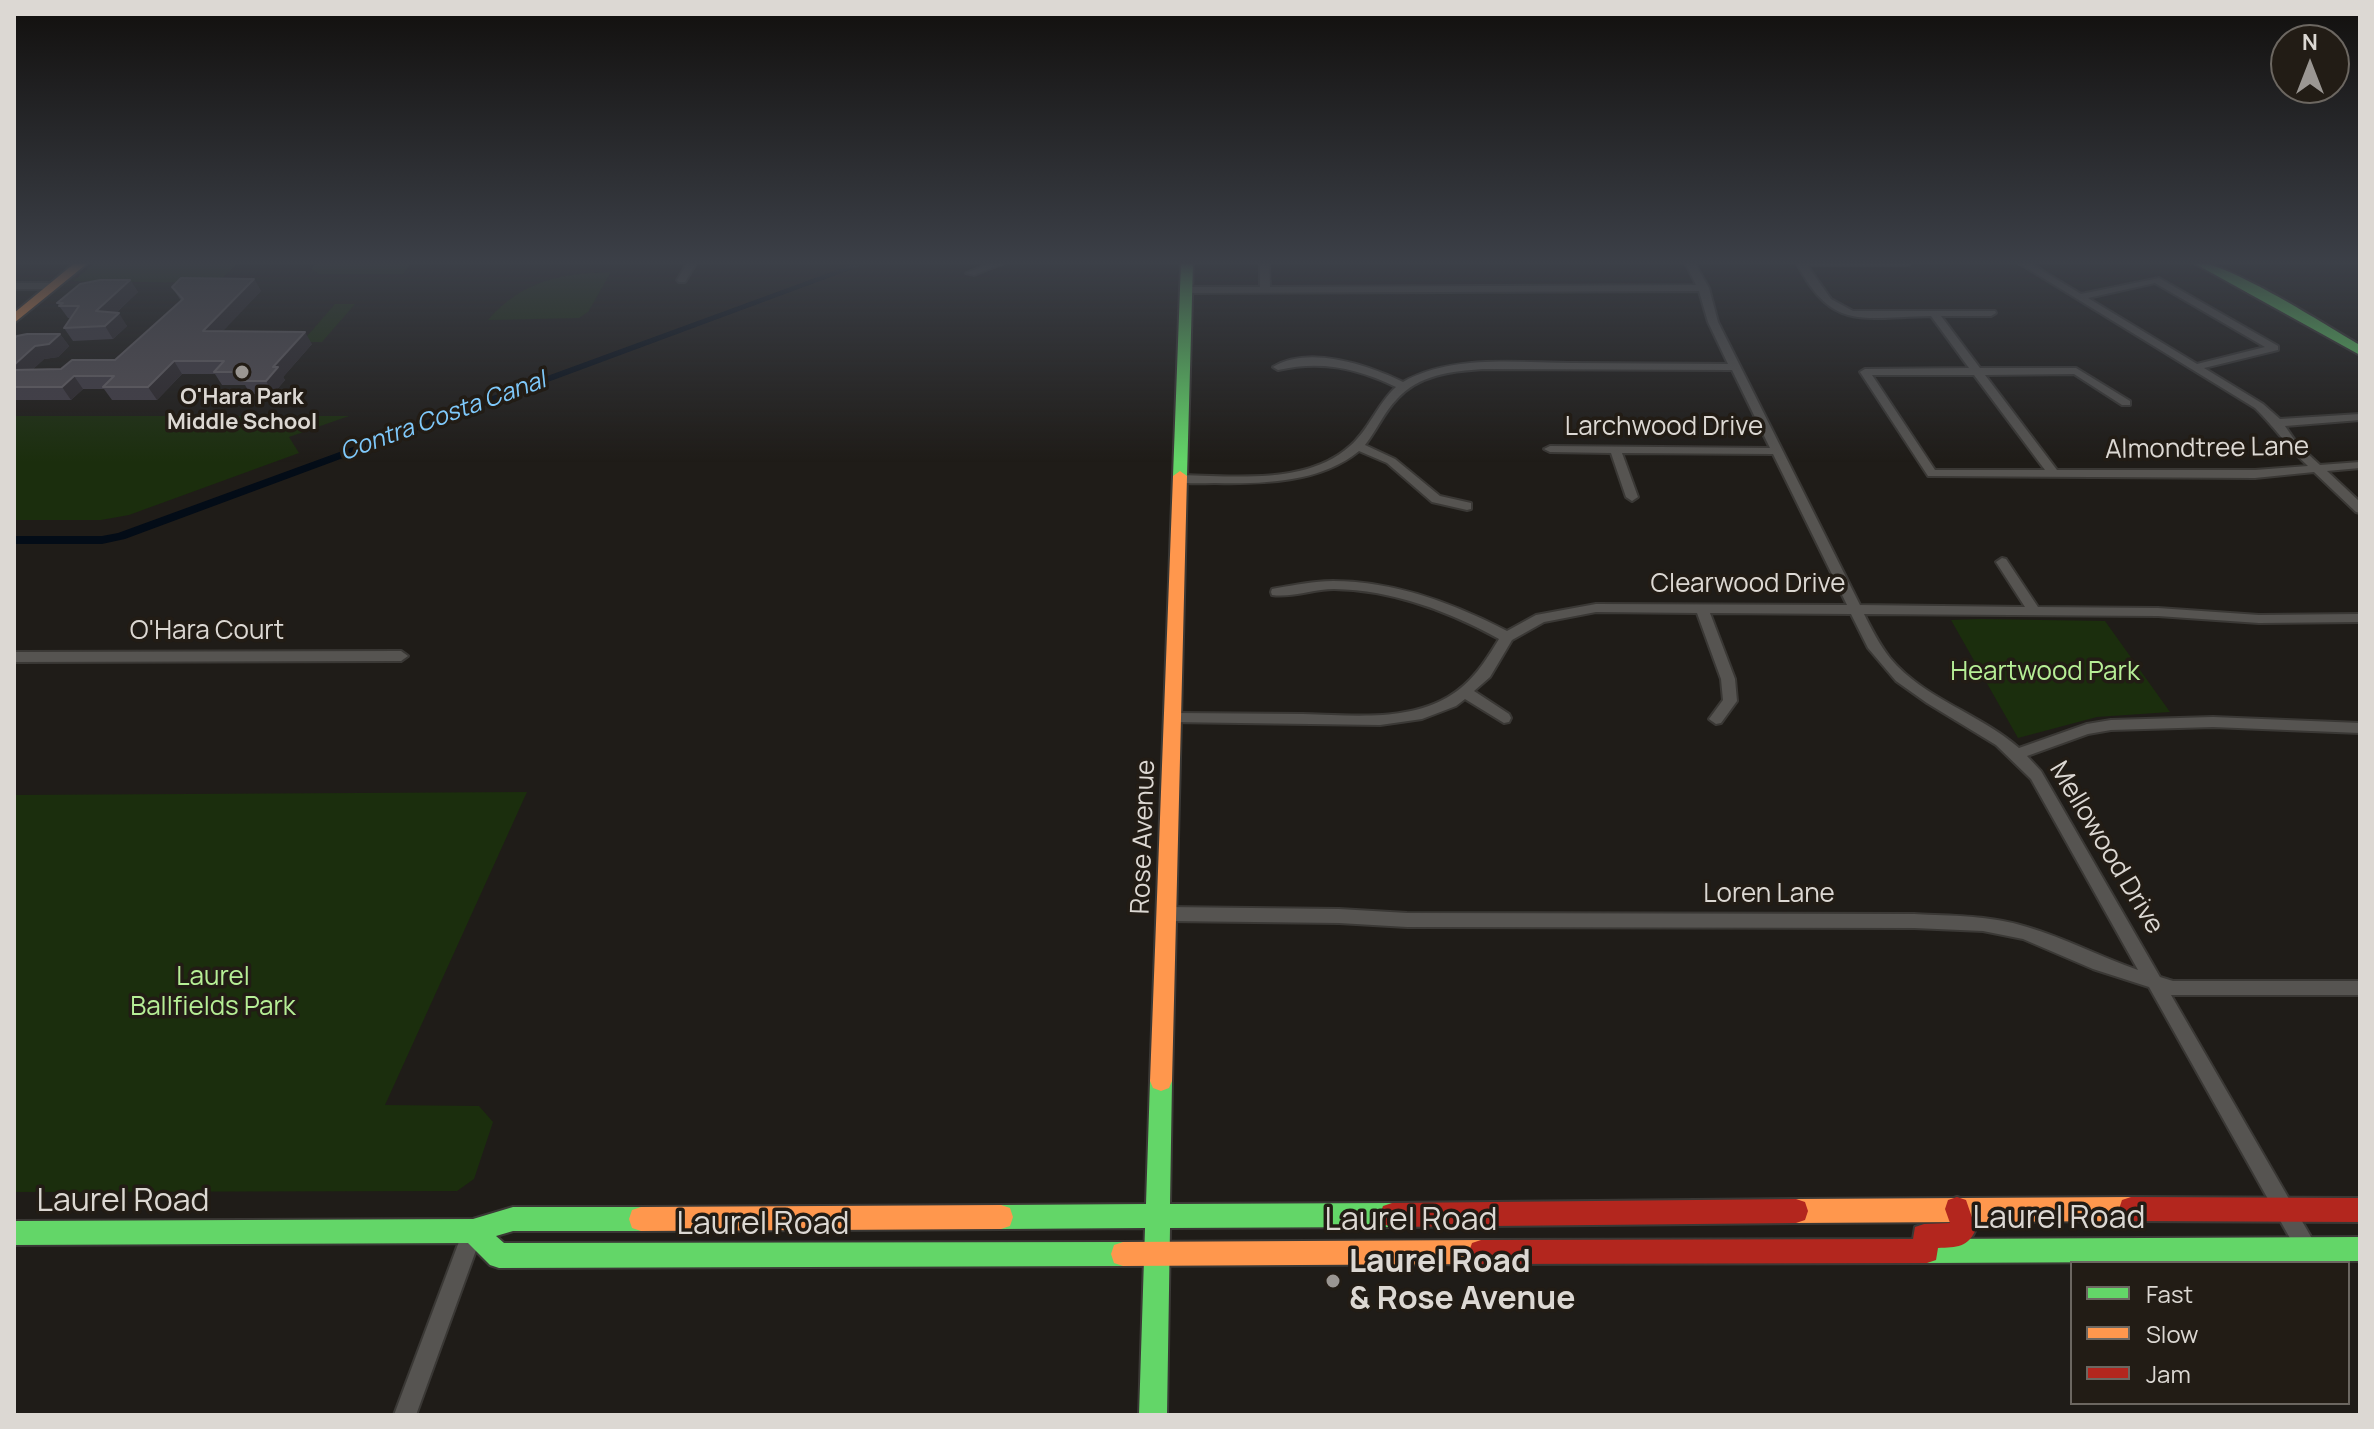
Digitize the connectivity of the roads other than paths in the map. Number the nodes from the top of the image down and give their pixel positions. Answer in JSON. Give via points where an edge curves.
{"nodes":[{"id":1,"x":1185,"y":329,"type":"edge"},
{"id":2,"x":1716,"y":329,"type":"edge"},
{"id":3,"x":1945,"y":329,"type":"edge"},
{"id":4,"x":2133,"y":329,"type":"edge"},
{"id":5,"x":2240,"y":329,"type":"edge"},
{"id":6,"x":2322,"y":329,"type":"edge"},
{"id":7,"x":2337,"y":329,"type":"edge"},
{"id":8,"x":2360,"y":342,"type":"edge"},
{"id":9,"x":2360,"y":351,"type":"edge"},
{"id":10,"x":1278,"y":367,"type":"dead end"},
{"id":11,"x":1736,"y":367,"type":"junction"},
{"id":12,"x":2196,"y":367,"type":"junction"},
{"id":13,"x":1978,"y":372,"type":"junction"},
{"id":14,"x":1404,"y":387,"type":"junction"},
{"id":15,"x":2126,"y":403,"type":"dead end"},
{"id":16,"x":2360,"y":417,"type":"edge"},
{"id":17,"x":2277,"y":423,"type":"junction"},
{"id":18,"x":1358,"y":446,"type":"junction"},
{"id":19,"x":1550,"y":449,"type":"dead end"},
{"id":20,"x":1615,"y":449,"type":"junction"},
{"id":21,"x":1777,"y":451,"type":"junction"},
{"id":22,"x":2360,"y":465,"type":"edge"},
{"id":23,"x":2318,"y":469,"type":"junction"},
{"id":24,"x":2054,"y":474,"type":"junction"},
{"id":25,"x":1181,"y":479,"type":"junction"},
{"id":26,"x":1632,"y":497,"type":"dead end"},
{"id":27,"x":1467,"y":506,"type":"dead end"},
{"id":28,"x":2360,"y":509,"type":"edge"},
{"id":29,"x":2002,"y":562,"type":"dead end"},
{"id":30,"x":1277,"y":592,"type":"dead end"},
{"id":31,"x":1702,"y":609,"type":"junction"},
{"id":32,"x":1856,"y":610,"type":"junction"},
{"id":33,"x":2034,"y":611,"type":"junction"},
{"id":34,"x":2360,"y":618,"type":"edge"},
{"id":35,"x":1507,"y":637,"type":"junction"},
{"id":36,"x":401,"y":656,"type":"dead end"},
{"id":37,"x":14,"y":657,"type":"edge"},
{"id":38,"x":1465,"y":692,"type":"junction"},
{"id":39,"x":1175,"y":718,"type":"junction"},
{"id":40,"x":1504,"y":718,"type":"dead end"},
{"id":41,"x":1716,"y":719,"type":"dead end"},
{"id":42,"x":2360,"y":728,"type":"edge"},
{"id":43,"x":2017,"y":754,"type":"junction"},
{"id":44,"x":1167,"y":914,"type":"junction"},
{"id":45,"x":2156,"y":984,"type":"junction"},
{"id":46,"x":2360,"y":988,"type":"edge"},
{"id":47,"x":1957,"y":1209,"type":"junction"},
{"id":48,"x":2284,"y":1209,"type":"junction"},
{"id":49,"x":2360,"y":1210,"type":"edge"},
{"id":50,"x":1157,"y":1216,"type":"junction"},
{"id":51,"x":473,"y":1231,"type":"junction"},
{"id":52,"x":14,"y":1233,"type":"edge"},
{"id":53,"x":1889,"y":1249,"type":"junction"},
{"id":54,"x":2307,"y":1249,"type":"junction"},
{"id":55,"x":2360,"y":1249,"type":"edge"},
{"id":56,"x":1156,"y":1252,"type":"junction"},
{"id":57,"x":405,"y":1415,"type":"edge"},
{"id":58,"x":1153,"y":1415,"type":"edge"}],
"edges":[{"from":1,"to":25,"type":"main road","name":"Rose Avenue"},
{"from":2,"to":11,"type":"street","name":"Mellowood Drive"},
{"from":3,"to":13,"type":"street"},
{"from":4,"to":12,"type":"street"},
{"from":5,"to":12,"type":"street","via":[[2274,348]]},
{"from":6,"to":9,"type":"main road"},
{"from":7,"to":8,"type":"main road"},
{"from":10,"to":14,"type":"street","via":[[1293,362],[1354,364]]},
{"from":11,"to":14,"type":"street","via":[[1483,366],[1444,370]]},
{"from":11,"to":21,"type":"street","name":"Mellowood Drive"},
{"from":12,"to":17,"type":"street"},
{"from":13,"to":15,"type":"street","via":[[2076,371]]},
{"from":13,"to":24,"type":"street"},
{"from":13,"to":24,"type":"street","name":"Almondtree Lane","via":[[1865,372],[1932,474]]},
{"from":14,"to":18,"type":"street","via":[[1386,403]]},
{"from":16,"to":17,"type":"street"},
{"from":17,"to":23,"type":"street","via":[[2285,438]]},
{"from":18,"to":25,"type":"street","via":[[1323,467],[1290,476]]},
{"from":18,"to":27,"type":"street","via":[[1391,461],[1436,499]]},
{"from":19,"to":20,"type":"street","name":"Larchwood Drive"},
{"from":20,"to":21,"type":"street","name":"Larchwood Drive"},
{"from":20,"to":26,"type":"street"},
{"from":21,"to":32,"type":"street","name":"Mellowood Drive"},
{"from":22,"to":23,"type":"street","name":"Almondtree Lane"},
{"from":23,"to":24,"type":"street","name":"Almondtree Lane"},
{"from":23,"to":28,"type":"street"},
{"from":25,"to":39,"type":"main road","name":"Rose Avenue"},
{"from":29,"to":33,"type":"street"},
{"from":30,"to":35,"type":"street","via":[[1332,585],[1389,592],[1464,615]]},
{"from":31,"to":32,"type":"street","name":"Clearwood Drive"},
{"from":31,"to":35,"type":"street","name":"Clearwood Drive","via":[[1570,611],[1541,618]]},
{"from":31,"to":41,"type":"street","via":[[1728,679],[1730,701]]},
{"from":32,"to":33,"type":"street","name":"Clearwood Drive"},
{"from":32,"to":43,"type":"street","name":"Mellowood Drive","via":[[1885,664],[1903,682]]},
{"from":33,"to":34,"type":"street","name":"Clearwood Drive"},
{"from":35,"to":38,"type":"street","via":[[1485,674]]},
{"from":36,"to":37,"type":"street","name":"O'Hara Court"},
{"from":38,"to":39,"type":"street","via":[[1417,715],[1380,720]]},
{"from":38,"to":40,"type":"street"},
{"from":39,"to":44,"type":"main road","name":"Rose Avenue"},
{"from":42,"to":43,"type":"street","via":[[2213,722],[2111,725]]},
{"from":43,"to":45,"type":"street","name":"Mellowood Drive","via":[[2046,789]]},
{"from":44,"to":45,"type":"street","name":"Loren Lane","via":[[1983,924],[2025,933]]},
{"from":44,"to":50,"type":"main road","name":"Rose Avenue"},
{"from":45,"to":46,"type":"street","name":"Loren Lane"},
{"from":45,"to":48,"type":"street","name":"Mellowood Drive"},
{"from":47,"to":48,"type":"main road","name":"Laurel Road"},
{"from":47,"to":50,"type":"main road","name":"Laurel Road"},
{"from":47,"to":53,"type":"main road","via":[[1964,1229],[1960,1235],[1923,1236]]},
{"from":48,"to":49,"type":"main road","name":"Laurel Road"},
{"from":48,"to":54,"type":"street","name":"Mellowood Drive"},
{"from":50,"to":51,"type":"main road","name":"Laurel Road","via":[[513,1219]]},
{"from":50,"to":56,"type":"main road","name":"Rose Avenue"},
{"from":51,"to":52,"type":"main road","name":"Laurel Road"},
{"from":51,"to":56,"type":"main road","name":"Laurel Road","via":[[499,1256]]},
{"from":51,"to":57,"type":"street"},
{"from":53,"to":54,"type":"main road","name":"Laurel Road"},
{"from":53,"to":56,"type":"main road","name":"Laurel Road"},
{"from":54,"to":55,"type":"main road","name":"Laurel Road"},
{"from":56,"to":58,"type":"main road","name":"Rose Avenue"}]}
